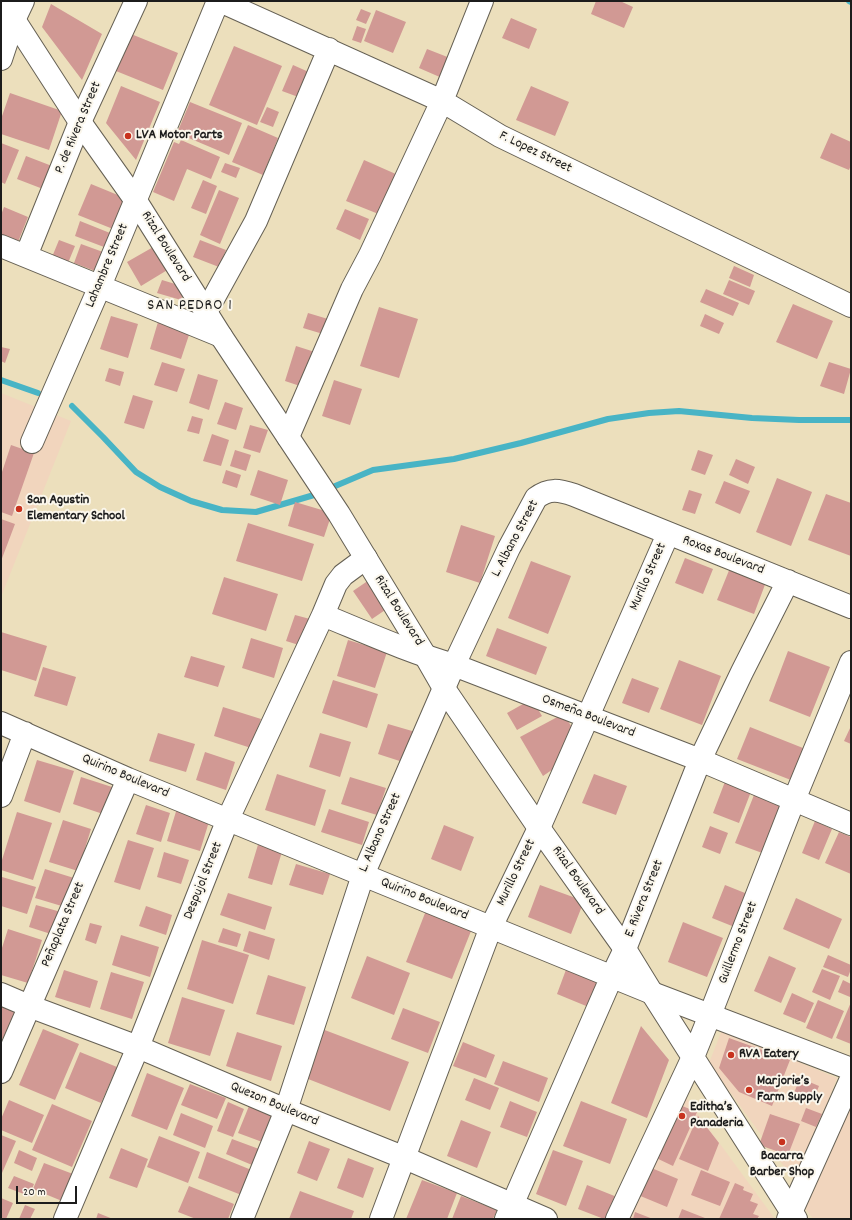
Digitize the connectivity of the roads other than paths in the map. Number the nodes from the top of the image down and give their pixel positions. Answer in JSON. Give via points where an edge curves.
{"nodes":[{"id":1,"x":2,"y":1,"type":"edge"},
{"id":2,"x":136,"y":1,"type":"edge"},
{"id":3,"x":219,"y":1,"type":"edge"},
{"id":4,"x":482,"y":1,"type":"edge"},
{"id":5,"x":18,"y":10,"type":"edge"},
{"id":6,"x":329,"y":49,"type":"junction"},
{"id":7,"x":1,"y":59,"type":"edge"},
{"id":8,"x":442,"y":101,"type":"junction"},
{"id":9,"x":80,"y":122,"type":"junction"},
{"id":10,"x":136,"y":201,"type":"junction"},
{"id":11,"x":1,"y":246,"type":"edge"},
{"id":12,"x":26,"y":256,"type":"junction"},
{"id":13,"x":100,"y":286,"type":"junction"},
{"id":14,"x":851,"y":306,"type":"edge"},
{"id":15,"x":206,"y":312,"type":"junction"},
{"id":16,"x":221,"y":336,"type":"junction"},
{"id":17,"x":32,"y":442,"type":"dead end"},
{"id":18,"x":293,"y":445,"type":"junction"},
{"id":19,"x":574,"y":495,"type":"joint"},
{"id":20,"x":668,"y":534,"type":"junction"},
{"id":21,"x":366,"y":558,"type":"junction"},
{"id":22,"x":788,"y":581,"type":"junction"},
{"id":23,"x":851,"y":607,"type":"edge"},
{"id":24,"x":323,"y":615,"type":"junction"},
{"id":25,"x":426,"y":657,"type":"junction"},
{"id":26,"x":851,"y":662,"type":"edge"},
{"id":27,"x":454,"y":665,"type":"junction"},
{"id":28,"x":444,"y":690,"type":"junction"},
{"id":29,"x":588,"y":716,"type":"junction"},
{"id":30,"x":1,"y":724,"type":"edge"},
{"id":31,"x":25,"y":733,"type":"junction"},
{"id":32,"x":700,"y":760,"type":"junction"},
{"id":33,"x":128,"y":779,"type":"junction"},
{"id":34,"x":1,"y":796,"type":"edge"},
{"id":35,"x":794,"y":800,"type":"junction"},
{"id":36,"x":228,"y":819,"type":"junction"},
{"id":37,"x":851,"y":824,"type":"edge"},
{"id":38,"x":539,"y":828,"type":"junction"},
{"id":39,"x":363,"y":875,"type":"junction"},
{"id":40,"x":491,"y":927,"type":"junction"},
{"id":41,"x":625,"y":949,"type":"junction"},
{"id":42,"x":612,"y":976,"type":"junction"},
{"id":43,"x":1,"y":994,"type":"edge"},
{"id":44,"x":652,"y":994,"type":"junction"},
{"id":45,"x":29,"y":1006,"type":"junction"},
{"id":46,"x":710,"y":1015,"type":"junction"},
{"id":47,"x":138,"y":1047,"type":"junction"},
{"id":48,"x":693,"y":1057,"type":"junction"},
{"id":49,"x":851,"y":1069,"type":"edge"},
{"id":50,"x":1,"y":1072,"type":"edge"},
{"id":51,"x":851,"y":1079,"type":"edge"},
{"id":52,"x":286,"y":1110,"type":"junction"},
{"id":53,"x":405,"y":1158,"type":"junction"},
{"id":54,"x":509,"y":1212,"type":"edge"},
{"id":55,"x":792,"y":1216,"type":"edge"},
{"id":56,"x":65,"y":1219,"type":"edge"},
{"id":57,"x":242,"y":1219,"type":"edge"},
{"id":58,"x":381,"y":1219,"type":"edge"},
{"id":59,"x":546,"y":1219,"type":"edge"},
{"id":60,"x":617,"y":1219,"type":"edge"}],
"edges":[{"from":1,"to":5,"type":"street","name":"Rizal Boulevard"},
{"from":2,"to":9,"type":"street","name":"P. de Rivera Street"},
{"from":3,"to":6,"type":"street","name":"F. Lopez Street"},
{"from":3,"to":10,"type":"street","name":"Lahambre Street"},
{"from":4,"to":8,"type":"street"},
{"from":5,"to":7,"type":"street"},
{"from":5,"to":9,"type":"street","name":"Rizal Boulevard"},
{"from":6,"to":8,"type":"street","name":"F. Lopez Street"},
{"from":6,"to":15,"type":"street","via":[[256,221]]},
{"from":8,"to":14,"type":"street","name":"F. Lopez Street","via":[[500,136]]},
{"from":8,"to":18,"type":"street","via":[[352,289]]},
{"from":9,"to":10,"type":"street","name":"Rizal Boulevard"},
{"from":9,"to":12,"type":"street","name":"P. de Rivera Street"},
{"from":10,"to":13,"type":"street","name":"Lahambre Street"},
{"from":10,"to":15,"type":"street","name":"Rizal Boulevard"},
{"from":11,"to":12,"type":"street"},
{"from":12,"to":13,"type":"street"},
{"from":13,"to":16,"type":"street"},
{"from":13,"to":17,"type":"street","name":"Lahambre Street"},
{"from":15,"to":16,"type":"street","name":"Rizal Boulevard"},
{"from":16,"to":18,"type":"street","name":"Rizal Boulevard"},
{"from":18,"to":21,"type":"street","name":"Rizal Boulevard"},
{"from":19,"to":20,"type":"street","name":"Roxas Boulevard"},
{"from":19,"to":27,"type":"street","name":"L. Albano Street","via":[[560,490],[542,493],[536,498],[509,548]]},
{"from":20,"to":22,"type":"street","name":"Roxas Boulevard"},
{"from":20,"to":29,"type":"street","name":"Murillo Street"},
{"from":21,"to":24,"type":"street","name":"Despujol Street","via":[[343,575],[336,584]]},
{"from":21,"to":25,"type":"street","name":"Rizal Boulevard"},
{"from":22,"to":23,"type":"street","name":"Roxas Boulevard"},
{"from":22,"to":32,"type":"street","name":"E. Rivera Street"},
{"from":24,"to":25,"type":"street","name":"Osmeña Boulevard"},
{"from":24,"to":36,"type":"street","name":"Despujol Street"},
{"from":25,"to":27,"type":"street","name":"Osmeña Boulevard"},
{"from":25,"to":28,"type":"street","name":"Rizal Boulevard"},
{"from":26,"to":35,"type":"street","name":"Guillermo Street"},
{"from":27,"to":28,"type":"street","name":"L. Albano Street"},
{"from":27,"to":29,"type":"street","name":"Osmeña Boulevard"},
{"from":28,"to":38,"type":"street","name":"Rizal Boulevard"},
{"from":28,"to":39,"type":"street","name":"L. Albano Street"},
{"from":29,"to":32,"type":"street","name":"Osmeña Boulevard"},
{"from":29,"to":38,"type":"street","name":"Murillo Street"},
{"from":30,"to":31,"type":"street","name":"Quirino Boulevard"},
{"from":31,"to":33,"type":"street","name":"Quirino Boulevard"},
{"from":31,"to":34,"type":"street"},
{"from":32,"to":35,"type":"street","name":"Osmeña Boulevard"},
{"from":32,"to":41,"type":"street","name":"E. Rivera Street"},
{"from":33,"to":36,"type":"street","name":"Quirino Boulevard"},
{"from":33,"to":45,"type":"street","name":"Peñaplata Street"},
{"from":35,"to":37,"type":"street","name":"Osmeña Boulevard"},
{"from":35,"to":46,"type":"street","name":"Guillermo Street"},
{"from":36,"to":39,"type":"street","name":"Quirino Boulevard"},
{"from":36,"to":47,"type":"street","name":"Despujol Street"},
{"from":38,"to":40,"type":"street","name":"Murillo Street"},
{"from":38,"to":41,"type":"street","name":"Rizal Boulevard"},
{"from":39,"to":40,"type":"street","name":"Quirino Boulevard"},
{"from":39,"to":52,"type":"street","name":"L. Albano Street"},
{"from":40,"to":42,"type":"street","name":"Quirino Boulevard"},
{"from":40,"to":53,"type":"street","name":"Murillo Street"},
{"from":41,"to":42,"type":"street","name":"E. Rivera Street"},
{"from":41,"to":44,"type":"street","name":"Rizal Boulevard"},
{"from":42,"to":44,"type":"street","name":"Quirino Boulevard"},
{"from":42,"to":54,"type":"street","name":"E. Rivera Street"},
{"from":43,"to":45,"type":"street","name":"Quezon Boulevard"},
{"from":44,"to":46,"type":"street","name":"Quirino Boulevard"},
{"from":44,"to":48,"type":"street","name":"Rizal Boulevard"},
{"from":45,"to":47,"type":"street","name":"Quezon Boulevard"},
{"from":45,"to":50,"type":"street","name":"Peñaplata Street"},
{"from":46,"to":48,"type":"street","name":"Guillermo Street"},
{"from":46,"to":49,"type":"street","name":"Quirino Boulevard"},
{"from":47,"to":52,"type":"street","name":"Quezon Boulevard"},
{"from":47,"to":56,"type":"street","name":"Despujol Street"},
{"from":48,"to":55,"type":"street","name":"Rizal Boulevard"},
{"from":48,"to":60,"type":"street","name":"Guillermo Street"},
{"from":51,"to":55,"type":"street"},
{"from":52,"to":53,"type":"street","name":"Quezon Boulevard"},
{"from":52,"to":57,"type":"street","name":"L. Albano Street"},
{"from":53,"to":54,"type":"street","name":"Quezon Boulevard"},
{"from":53,"to":58,"type":"street","name":"Murillo Street"},
{"from":54,"to":59,"type":"street","name":"Quezon Boulevard"}]}
